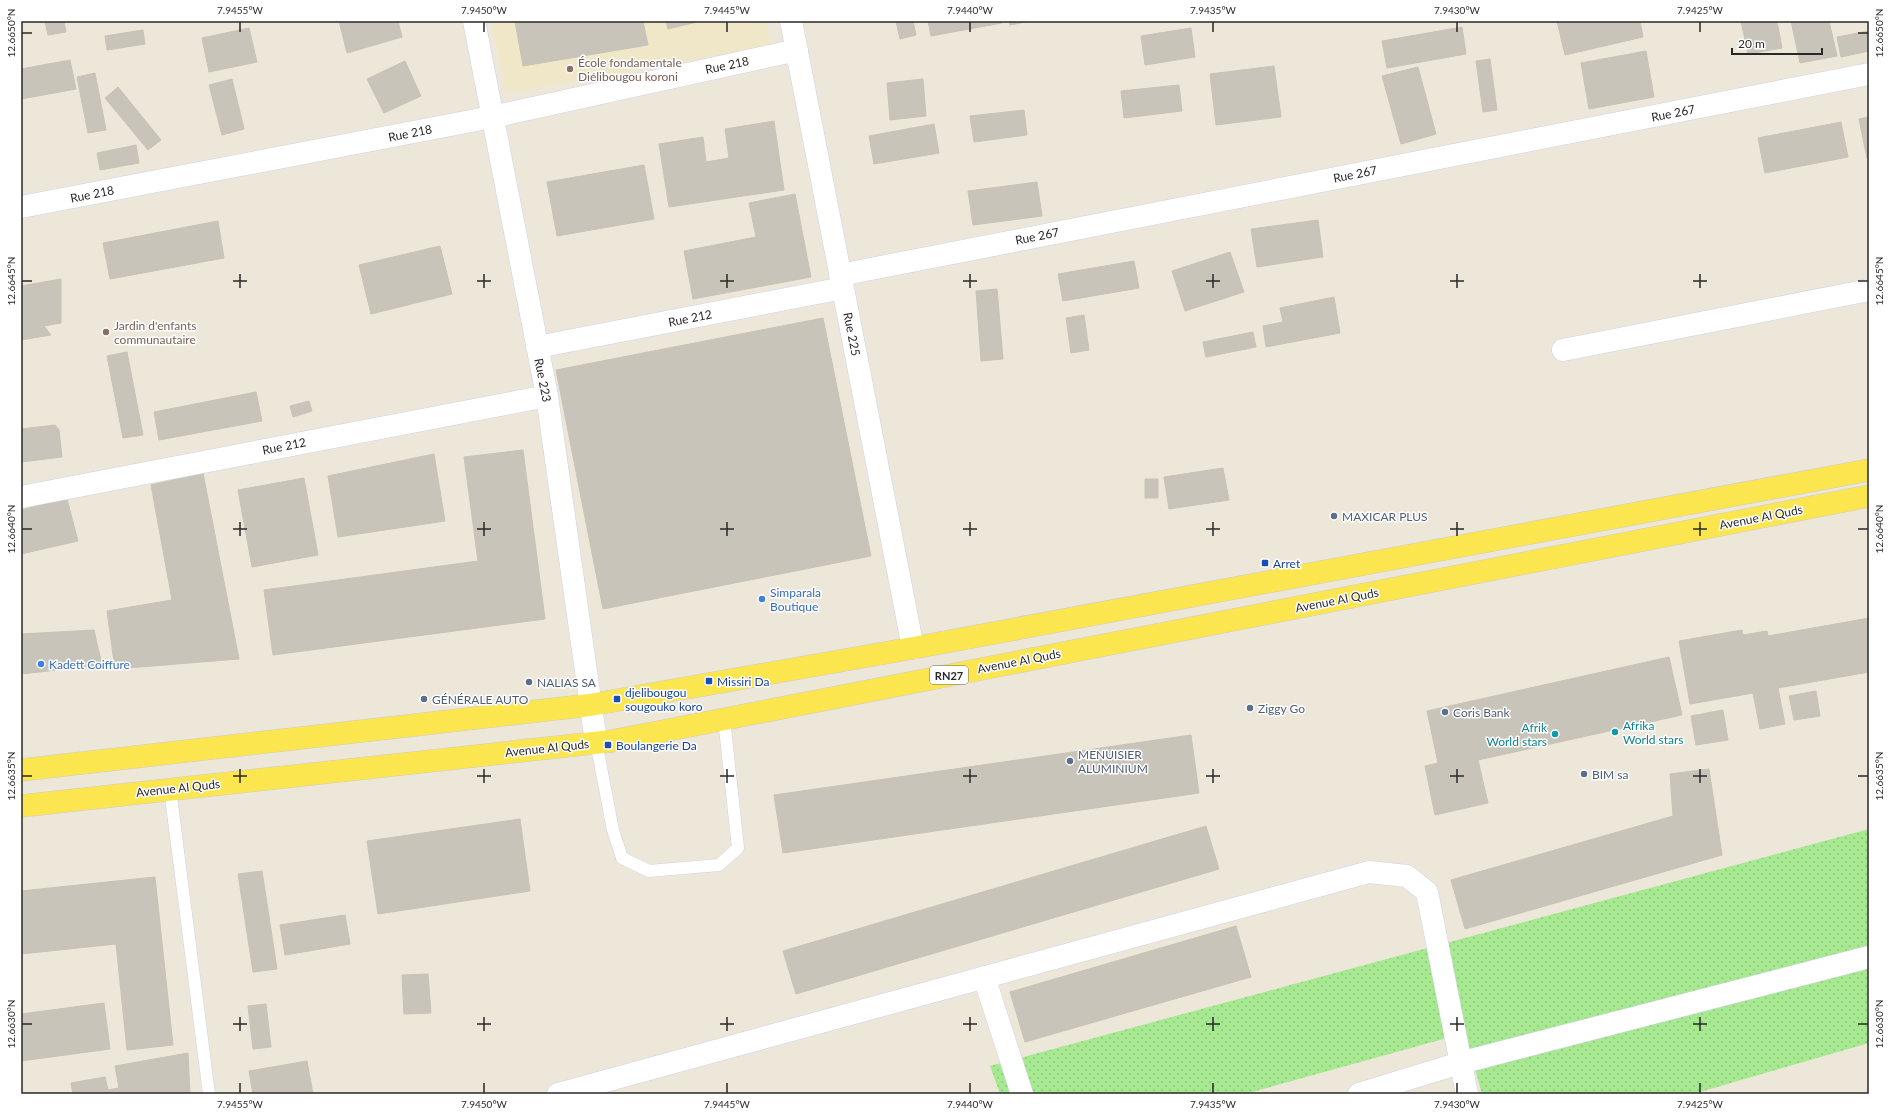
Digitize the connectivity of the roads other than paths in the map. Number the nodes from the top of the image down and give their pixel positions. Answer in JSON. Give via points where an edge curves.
{"nodes":[{"id":1,"x":474,"y":21,"type":"edge"},
{"id":2,"x":791,"y":21,"type":"edge"},
{"id":3,"x":797,"y":50,"type":"junction"},
{"id":4,"x":1869,"y":74,"type":"edge"},
{"id":5,"x":492,"y":117,"type":"junction"},
{"id":6,"x":21,"y":207,"type":"edge"},
{"id":7,"x":842,"y":281,"type":"junction"},
{"id":8,"x":1869,"y":290,"type":"edge"},
{"id":9,"x":537,"y":347,"type":"junction"},
{"id":10,"x":1563,"y":350,"type":"dead end"},
{"id":11,"x":547,"y":396,"type":"junction"},
{"id":12,"x":1869,"y":470,"type":"edge"},
{"id":13,"x":1869,"y":496,"type":"edge"},
{"id":14,"x":21,"y":497,"type":"edge"},
{"id":15,"x":913,"y":648,"type":"junction"},
{"id":16,"x":590,"y":704,"type":"junction"},
{"id":17,"x":724,"y":719,"type":"junction"},
{"id":18,"x":596,"y":742,"type":"junction"},
{"id":19,"x":21,"y":770,"type":"edge"},
{"id":20,"x":170,"y":789,"type":"junction"},
{"id":21,"x":21,"y":806,"type":"edge"},
{"id":22,"x":1869,"y":957,"type":"edge"},
{"id":23,"x":984,"y":977,"type":"junction"},
{"id":24,"x":1460,"y":1063,"type":"junction"},
{"id":25,"x":209,"y":1094,"type":"edge"},
{"id":26,"x":558,"y":1094,"type":"edge"},
{"id":27,"x":1022,"y":1094,"type":"edge"},
{"id":28,"x":1358,"y":1094,"type":"edge"},
{"id":29,"x":1467,"y":1094,"type":"edge"}],
"edges":[{"from":1,"to":5,"type":"street","name":"Rue 223"},
{"from":2,"to":3,"type":"street","name":"Rue 225"},
{"from":3,"to":5,"type":"street","name":"Rue 218"},
{"from":3,"to":7,"type":"street","name":"Rue 225"},
{"from":4,"to":7,"type":"street","name":"Rue 267"},
{"from":5,"to":6,"type":"street","name":"Rue 218"},
{"from":5,"to":9,"type":"street","name":"Rue 223"},
{"from":7,"to":9,"type":"street","name":"Rue 212"},
{"from":7,"to":15,"type":"street","name":"Rue 225"},
{"from":8,"to":10,"type":"street"},
{"from":9,"to":11,"type":"street","name":"Rue 223"},
{"from":11,"to":14,"type":"street","name":"Rue 212"},
{"from":11,"to":16,"type":"street","name":"Rue 223"},
{"from":12,"to":15,"type":"main road"},
{"from":13,"to":17,"type":"main road","name":"Avenue Al Quds","number":"RN27"},
{"from":15,"to":16,"type":"main road"},
{"from":16,"to":18,"type":"street","name":"Rue 223"},
{"from":16,"to":19,"type":"main road"},
{"from":17,"to":18,"type":"main road","name":"Avenue Al Quds","number":"RN27"},
{"from":17,"to":18,"type":"lane","via":[[738,848],[719,865],[649,870],[622,858],[613,830]]},
{"from":18,"to":20,"type":"main road","name":"Avenue Al Quds","number":"RN27"},
{"from":20,"to":21,"type":"main road","name":"Avenue Al Quds","number":"RN27"},
{"from":20,"to":25,"type":"lane"},
{"from":22,"to":24,"type":"street"},
{"from":23,"to":24,"type":"street","via":[[1369,872],[1407,876],[1426,892]]},
{"from":23,"to":26,"type":"street"},
{"from":23,"to":27,"type":"street"},
{"from":24,"to":28,"type":"street"},
{"from":24,"to":29,"type":"street"}]}
